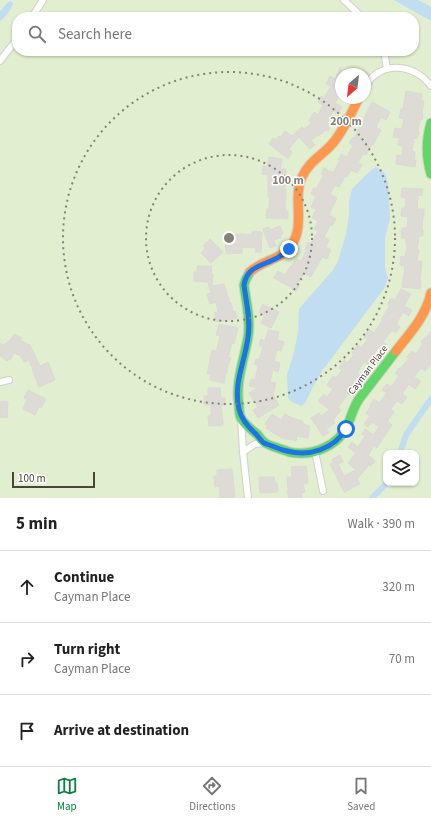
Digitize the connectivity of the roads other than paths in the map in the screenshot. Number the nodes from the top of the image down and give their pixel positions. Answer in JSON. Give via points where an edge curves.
{"nodes":[{"id":1,"x":43,"y":0,"type":"edge"},
{"id":2,"x":344,"y":0,"type":"edge"},
{"id":3,"x":35,"y":12,"type":"edge"},
{"id":4,"x":357,"y":12,"type":"edge"},
{"id":5,"x":12,"y":45,"type":"edge"},
{"id":6,"x":385,"y":56,"type":"edge"},
{"id":7,"x":0,"y":61,"type":"edge"},
{"id":8,"x":387,"y":69,"type":"junction"},
{"id":9,"x":371,"y":80,"type":"edge"},
{"id":10,"x":431,"y":86,"type":"edge"},
{"id":11,"x":356,"y":104,"type":"edge"},
{"id":12,"x":431,"y":122,"type":"edge"},
{"id":13,"x":431,"y":174,"type":"edge"},
{"id":14,"x":431,"y":293,"type":"edge"},
{"id":15,"x":9,"y":380,"type":"dead end"},
{"id":16,"x":0,"y":382,"type":"edge"},
{"id":17,"x":241,"y":418,"type":"junction"},
{"id":18,"x":264,"y":443,"type":"junction"},
{"id":19,"x":315,"y":451,"type":"junction"},
{"id":20,"x":243,"y":452,"type":"junction"},
{"id":21,"x":324,"y":491,"type":"dead end"},
{"id":22,"x":248,"y":498,"type":"edge"}],
"edges":[{"from":1,"to":3,"type":"street"},
{"from":2,"to":4,"type":"street"},
{"from":5,"to":7,"type":"street"},
{"from":6,"to":8,"type":"street"},
{"from":8,"to":9,"type":"street"},
{"from":8,"to":10,"type":"street","via":[[409,69],[423,77]]},
{"from":11,"to":17,"type":"street","via":[[338,137],[314,160],[303,175],[300,187],[299,228],[294,241],[278,258],[255,268],[245,281],[249,326],[237,391]]},
{"from":12,"to":13,"type":"street","via":[[427,153]]},
{"from":14,"to":19,"type":"street","name":"Cayman Place","via":[[418,324],[359,399],[343,433],[334,443]]},
{"from":15,"to":16,"type":"street"},
{"from":17,"to":18,"type":"street","name":"Cayman Place"},
{"from":17,"to":20,"type":"street"},
{"from":18,"to":19,"type":"street","name":"Cayman Place","via":[[296,453]]},
{"from":18,"to":20,"type":"street","via":[[255,444]]},
{"from":19,"to":21,"type":"street"},
{"from":20,"to":22,"type":"street"}]}
